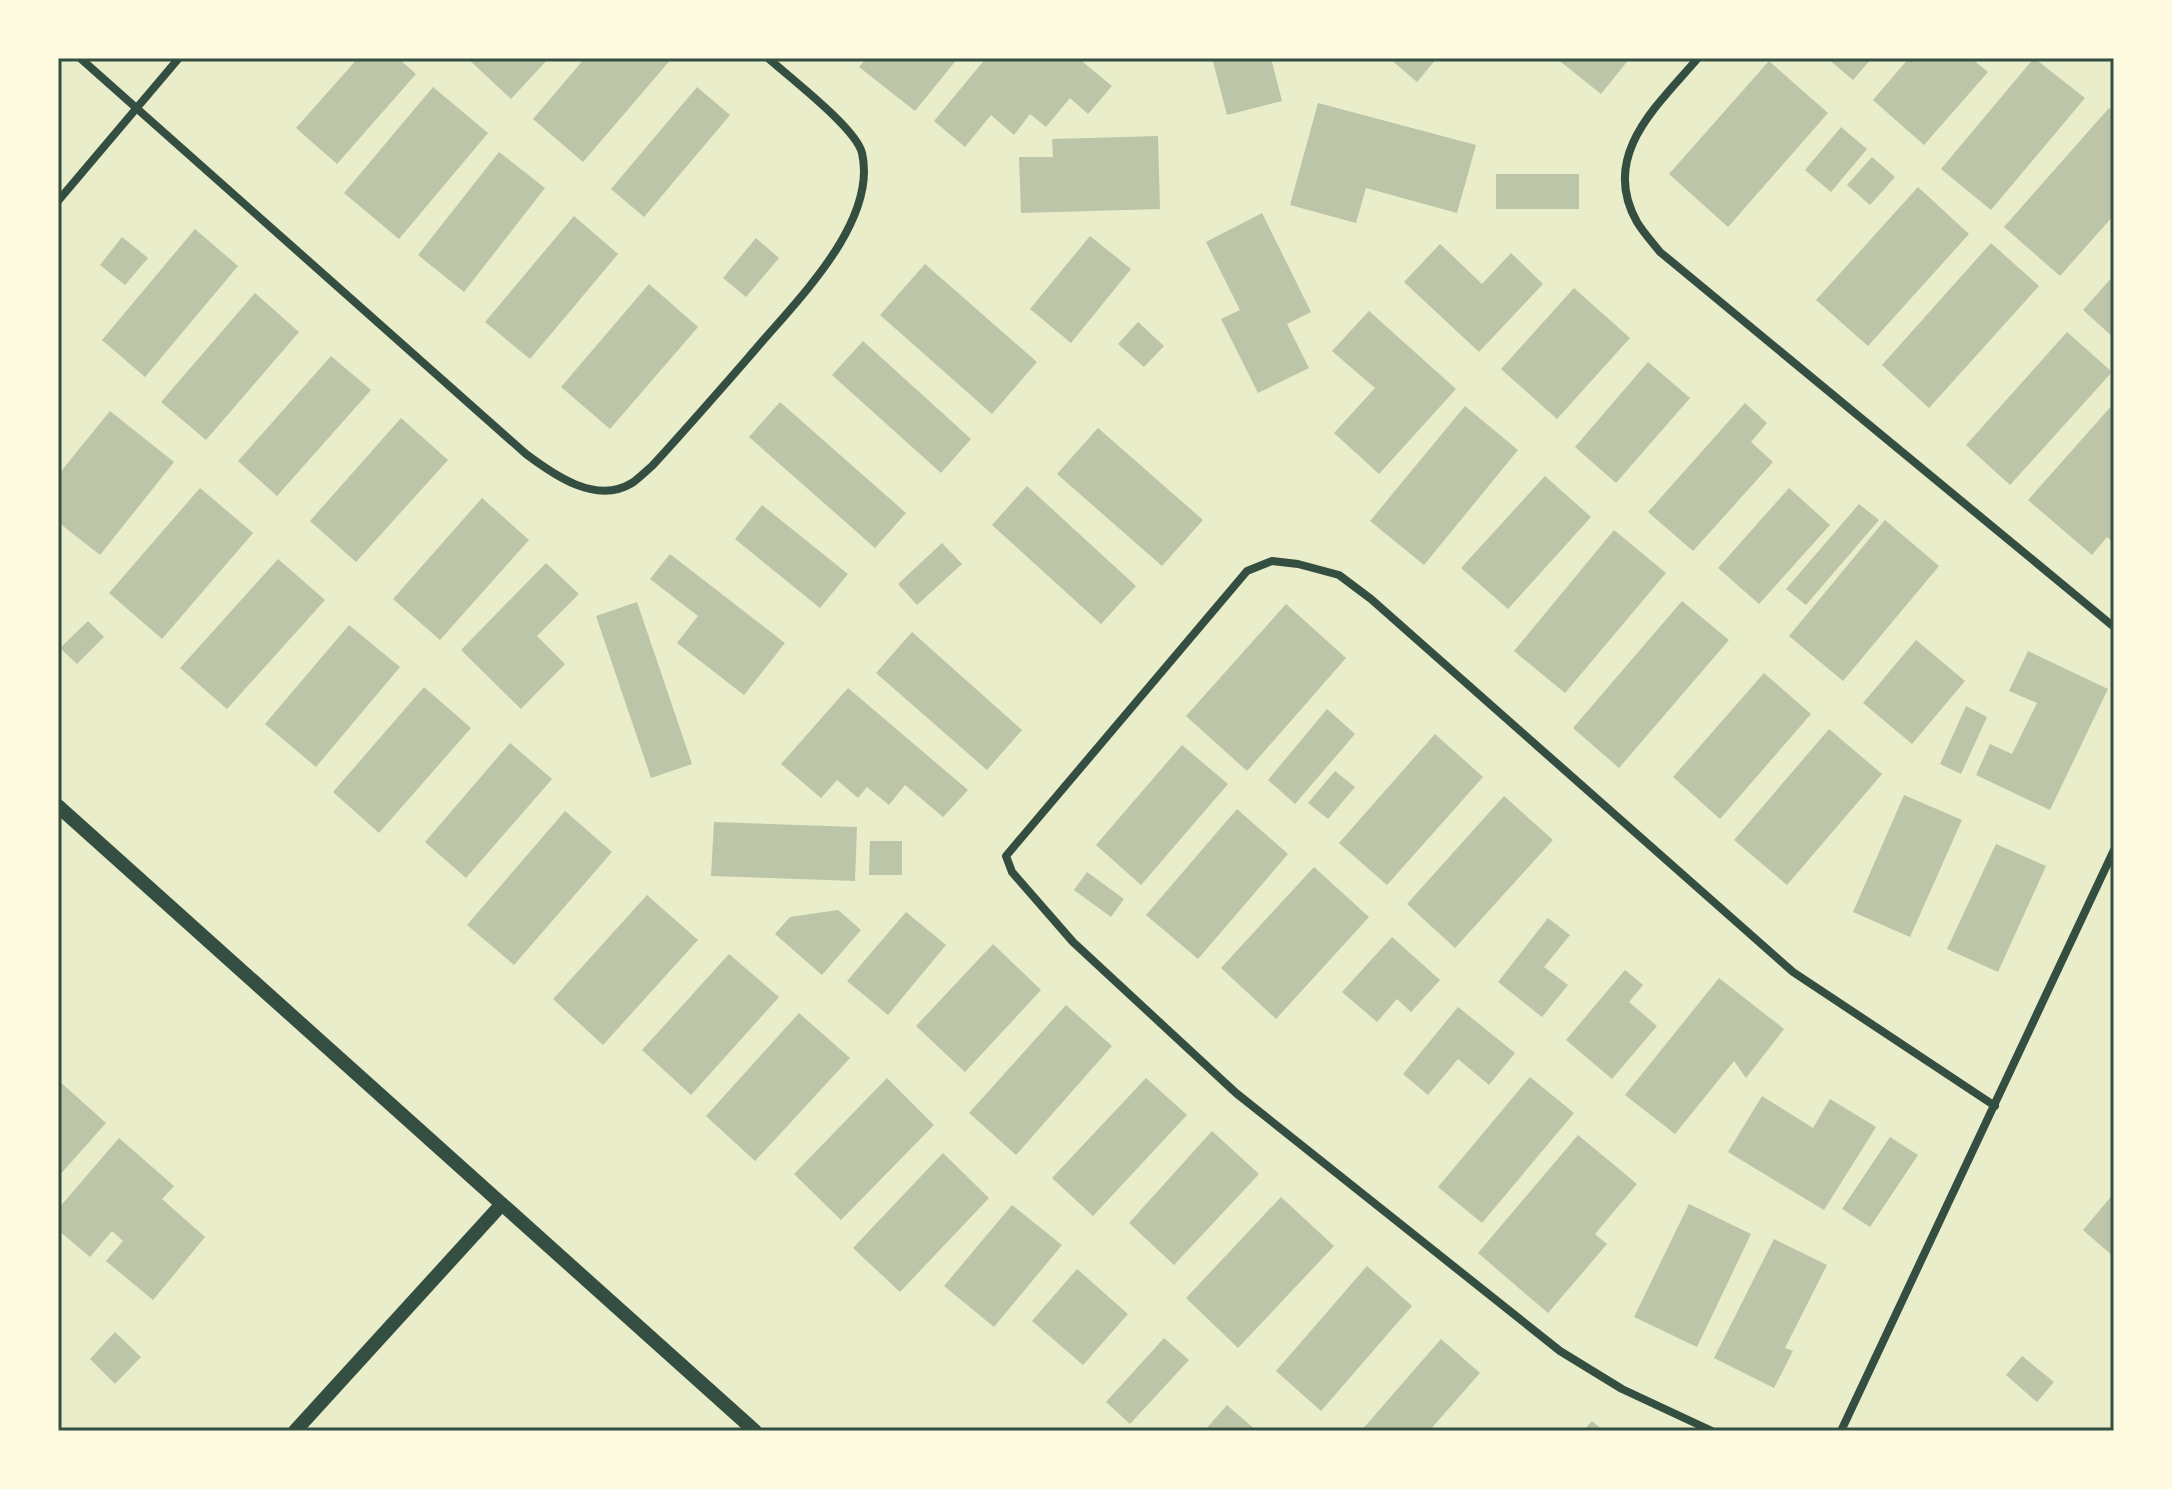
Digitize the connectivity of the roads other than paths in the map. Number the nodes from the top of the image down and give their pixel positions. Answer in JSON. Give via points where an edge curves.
{"nodes":[{"id":1,"x":80,"y":58,"type":"edge"},
{"id":2,"x":179,"y":58,"type":"edge"},
{"id":3,"x":768,"y":58,"type":"edge"},
{"id":4,"x":1698,"y":58,"type":"edge"},
{"id":5,"x":136,"y":109,"type":"junction"},
{"id":6,"x":58,"y":201,"type":"edge"},
{"id":7,"x":2114,"y":627,"type":"edge"},
{"id":8,"x":58,"y":806,"type":"edge"},
{"id":9,"x":2114,"y":850,"type":"edge"},
{"id":10,"x":1995,"y":1106,"type":"junction"},
{"id":11,"x":502,"y":1204,"type":"junction"},
{"id":12,"x":295,"y":1431,"type":"edge"},
{"id":13,"x":755,"y":1431,"type":"edge"},
{"id":14,"x":1712,"y":1431,"type":"edge"},
{"id":15,"x":1841,"y":1431,"type":"edge"}],
"edges":[{"from":1,"to":5,"type":"street"},
{"from":2,"to":5,"type":"street"},
{"from":3,"to":5,"type":"street","via":[[844,126],[862,150],[865,183],[851,222],[825,267],[652,466],[630,484],[595,490],[566,482],[526,454]]},
{"from":4,"to":7,"type":"street","via":[[1642,124],[1628,151],[1624,177],[1637,222],[1660,252]]},
{"from":5,"to":6,"type":"street"},
{"from":8,"to":11,"type":"street"},
{"from":9,"to":10,"type":"street"},
{"from":10,"to":14,"type":"street","via":[[1793,972],[1339,575],[1272,561],[1247,571],[1006,856],[1012,872],[1073,942],[1249,1103],[1560,1351],[1622,1389]]},
{"from":10,"to":15,"type":"street"},
{"from":11,"to":12,"type":"street"},
{"from":11,"to":13,"type":"street"}]}
